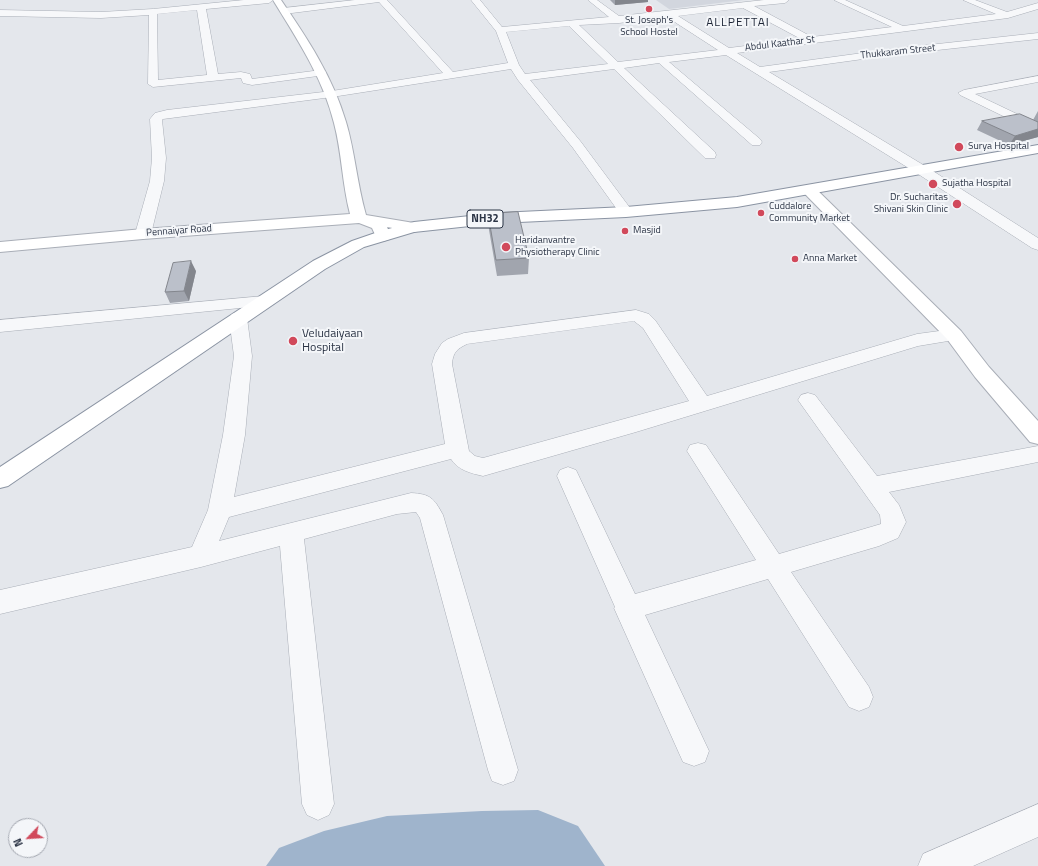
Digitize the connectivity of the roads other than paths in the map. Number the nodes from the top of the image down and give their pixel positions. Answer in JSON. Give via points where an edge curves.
{"nodes":[{"id":1,"x":269,"y":0,"type":"edge"},
{"id":2,"x":277,"y":0,"type":"edge"},
{"id":3,"x":376,"y":0,"type":"edge"},
{"id":4,"x":382,"y":0,"type":"edge"},
{"id":5,"x":475,"y":0,"type":"edge"},
{"id":6,"x":592,"y":0,"type":"edge"},
{"id":7,"x":785,"y":0,"type":"edge"},
{"id":8,"x":838,"y":0,"type":"edge"},
{"id":9,"x":967,"y":0,"type":"edge"},
{"id":10,"x":122,"y":4,"type":"dead end"},
{"id":11,"x":744,"y":5,"type":"junction"},
{"id":12,"x":1038,"y":6,"type":"edge"},
{"id":13,"x":77,"y":7,"type":"dead end"},
{"id":14,"x":201,"y":7,"type":"junction"},
{"id":15,"x":284,"y":11,"type":"junction"},
{"id":16,"x":153,"y":12,"type":"junction"},
{"id":17,"x":0,"y":13,"type":"edge"},
{"id":18,"x":66,"y":14,"type":"junction"},
{"id":19,"x":670,"y":14,"type":"junction"},
{"id":20,"x":101,"y":15,"type":"junction"},
{"id":21,"x":1008,"y":15,"type":"junction"},
{"id":22,"x":619,"y":20,"type":"junction"},
{"id":23,"x":1020,"y":20,"type":"dead end"},
{"id":24,"x":572,"y":24,"type":"junction"},
{"id":25,"x":903,"y":29,"type":"junction"},
{"id":26,"x":500,"y":30,"type":"junction"},
{"id":27,"x":1038,"y":36,"type":"edge"},
{"id":28,"x":810,"y":40,"type":"junction"},
{"id":29,"x":944,"y":47,"type":"junction"},
{"id":30,"x":727,"y":51,"type":"junction"},
{"id":31,"x":662,"y":61,"type":"junction"},
{"id":32,"x":514,"y":65,"type":"junction"},
{"id":33,"x":618,"y":66,"type":"junction"},
{"id":34,"x":759,"y":70,"type":"junction"},
{"id":35,"x":321,"y":73,"type":"junction"},
{"id":36,"x":449,"y":74,"type":"junction"},
{"id":37,"x":212,"y":78,"type":"junction"},
{"id":38,"x":522,"y":78,"type":"junction"},
{"id":39,"x":1038,"y":79,"type":"edge"},
{"id":40,"x":332,"y":94,"type":"junction"},
{"id":41,"x":1038,"y":129,"type":"edge"},
{"id":42,"x":756,"y":142,"type":"dead end"},
{"id":43,"x":1038,"y":149,"type":"edge"},
{"id":44,"x":710,"y":155,"type":"dead end"},
{"id":45,"x":920,"y":169,"type":"junction"},
{"id":46,"x":809,"y":190,"type":"junction"},
{"id":47,"x":626,"y":212,"type":"junction"},
{"id":48,"x":366,"y":219,"type":"junction"},
{"id":49,"x":414,"y":227,"type":"junction"},
{"id":50,"x":143,"y":234,"type":"junction"},
{"id":51,"x":383,"y":236,"type":"junction"},
{"id":52,"x":1038,"y":245,"type":"edge"},
{"id":53,"x":0,"y":248,"type":"edge"},
{"id":54,"x":264,"y":301,"type":"junction"},
{"id":55,"x":238,"y":318,"type":"junction"},
{"id":56,"x":0,"y":326,"type":"edge"},
{"id":57,"x":954,"y":334,"type":"junction"},
{"id":58,"x":808,"y":400,"type":"dead end"},
{"id":59,"x":702,"y":404,"type":"junction"},
{"id":60,"x":1038,"y":436,"type":"edge"},
{"id":61,"x":457,"y":449,"type":"junction"},
{"id":62,"x":698,"y":451,"type":"dead end"},
{"id":63,"x":1038,"y":454,"type":"edge"},
{"id":64,"x":568,"y":476,"type":"dead end"},
{"id":65,"x":0,"y":479,"type":"edge"},
{"id":66,"x":871,"y":486,"type":"junction"},
{"id":67,"x":220,"y":510,"type":"junction"},
{"id":68,"x":291,"y":534,"type":"junction"},
{"id":69,"x":201,"y":556,"type":"junction"},
{"id":70,"x":773,"y":566,"type":"junction"},
{"id":71,"x":0,"y":602,"type":"edge"},
{"id":72,"x":627,"y":608,"type":"junction"},
{"id":73,"x":859,"y":697,"type":"dead end"},
{"id":74,"x":694,"y":752,"type":"dead end"},
{"id":75,"x":503,"y":770,"type":"dead end"},
{"id":76,"x":318,"y":804,"type":"dead end"},
{"id":77,"x":1038,"y":820,"type":"edge"},
{"id":78,"x":935,"y":866,"type":"edge"}],
"edges":[{"from":1,"to":14,"type":"street"},
{"from":2,"to":15,"type":"main road"},
{"from":3,"to":15,"type":"street"},
{"from":4,"to":36,"type":"street"},
{"from":5,"to":26,"type":"street"},
{"from":6,"to":22,"type":"street"},
{"from":7,"to":11,"type":"street"},
{"from":8,"to":25,"type":"street"},
{"from":9,"to":21,"type":"street"},
{"from":10,"to":20,"type":"street"},
{"from":11,"to":19,"type":"street"},
{"from":11,"to":28,"type":"street"},
{"from":12,"to":21,"type":"street","name":"Abdul Kaathar St"},
{"from":13,"to":18,"type":"street"},
{"from":14,"to":16,"type":"street"},
{"from":14,"to":37,"type":"street"},
{"from":15,"to":35,"type":"main road"},
{"from":16,"to":20,"type":"street"},
{"from":16,"to":37,"type":"street","via":[[153,84]]},
{"from":17,"to":18,"type":"street"},
{"from":18,"to":20,"type":"street"},
{"from":19,"to":22,"type":"street"},
{"from":19,"to":30,"type":"street"},
{"from":21,"to":23,"type":"street"},
{"from":21,"to":25,"type":"street","name":"Abdul Kaathar St"},
{"from":22,"to":24,"type":"street"},
{"from":24,"to":26,"type":"street"},
{"from":24,"to":33,"type":"street"},
{"from":25,"to":28,"type":"street","name":"Abdul Kaathar St"},
{"from":25,"to":29,"type":"street"},
{"from":26,"to":32,"type":"street"},
{"from":27,"to":29,"type":"street","name":"Thukkaram Street"},
{"from":28,"to":30,"type":"street","name":"Abdul Kaathar St"},
{"from":29,"to":34,"type":"street","name":"Thukkaram Street"},
{"from":30,"to":31,"type":"street","name":"Abdul Kaathar St"},
{"from":30,"to":34,"type":"street"},
{"from":31,"to":33,"type":"street","name":"Abdul Kaathar St"},
{"from":31,"to":42,"type":"street"},
{"from":32,"to":36,"type":"street"},
{"from":32,"to":38,"type":"street"},
{"from":33,"to":38,"type":"street","name":"Abdul Kaathar St"},
{"from":33,"to":44,"type":"street"},
{"from":34,"to":45,"type":"street"},
{"from":35,"to":37,"type":"street","via":[[252,82],[241,75]]},
{"from":35,"to":40,"type":"main road"},
{"from":36,"to":40,"type":"street"},
{"from":38,"to":47,"type":"street","via":[[577,145]]},
{"from":39,"to":41,"type":"street","via":[[964,92]]},
{"from":40,"to":48,"type":"main road","via":[[341,123],[354,202]]},
{"from":40,"to":50,"type":"street","via":[[159,116],[156,119],[159,158],[157,181]]},
{"from":43,"to":45,"type":"main road","number":"NH32"},
{"from":45,"to":46,"type":"main road","number":"NH32"},
{"from":45,"to":52,"type":"street"},
{"from":46,"to":47,"type":"main road","number":"NH32","via":[[736,202]]},
{"from":46,"to":57,"type":"main road"},
{"from":47,"to":49,"type":"main road","number":"NH32","via":[[498,218]]},
{"from":48,"to":49,"type":"main road","name":"Pennaiyar Road"},
{"from":48,"to":50,"type":"main road","name":"Pennaiyar Road"},
{"from":48,"to":51,"type":"main road","via":[[382,232]]},
{"from":49,"to":51,"type":"main road","number":"NH32"},
{"from":50,"to":53,"type":"main road","name":"Pennaiyar Road"},
{"from":51,"to":54,"type":"main road","number":"NH32","via":[[358,244],[319,265]]},
{"from":54,"to":55,"type":"main road","number":"NH32"},
{"from":54,"to":56,"type":"street"},
{"from":55,"to":65,"type":"main road","number":"NH32"},
{"from":55,"to":67,"type":"street","via":[[243,356],[234,435]]},
{"from":57,"to":59,"type":"street","via":[[917,340]]},
{"from":57,"to":60,"type":"main road","via":[[982,372]]},
{"from":58,"to":66,"type":"street"},
{"from":59,"to":61,"type":"street","via":[[483,467],[471,465],[462,459]]},
{"from":59,"to":61,"type":"street","via":[[648,324],[636,315],[464,339],[451,344],[444,352],[442,364]]},
{"from":61,"to":67,"type":"street"},
{"from":62,"to":70,"type":"street"},
{"from":63,"to":66,"type":"street"},
{"from":64,"to":72,"type":"street"},
{"from":66,"to":70,"type":"street","via":[[891,512],[894,522],[890,531]]},
{"from":67,"to":69,"type":"street"},
{"from":68,"to":69,"type":"street"},
{"from":68,"to":75,"type":"street","via":[[411,502],[423,503],[431,515]]},
{"from":68,"to":76,"type":"street"},
{"from":69,"to":71,"type":"street"},
{"from":70,"to":72,"type":"street"},
{"from":70,"to":73,"type":"street"},
{"from":72,"to":74,"type":"street"},
{"from":77,"to":78,"type":"street"}]}
